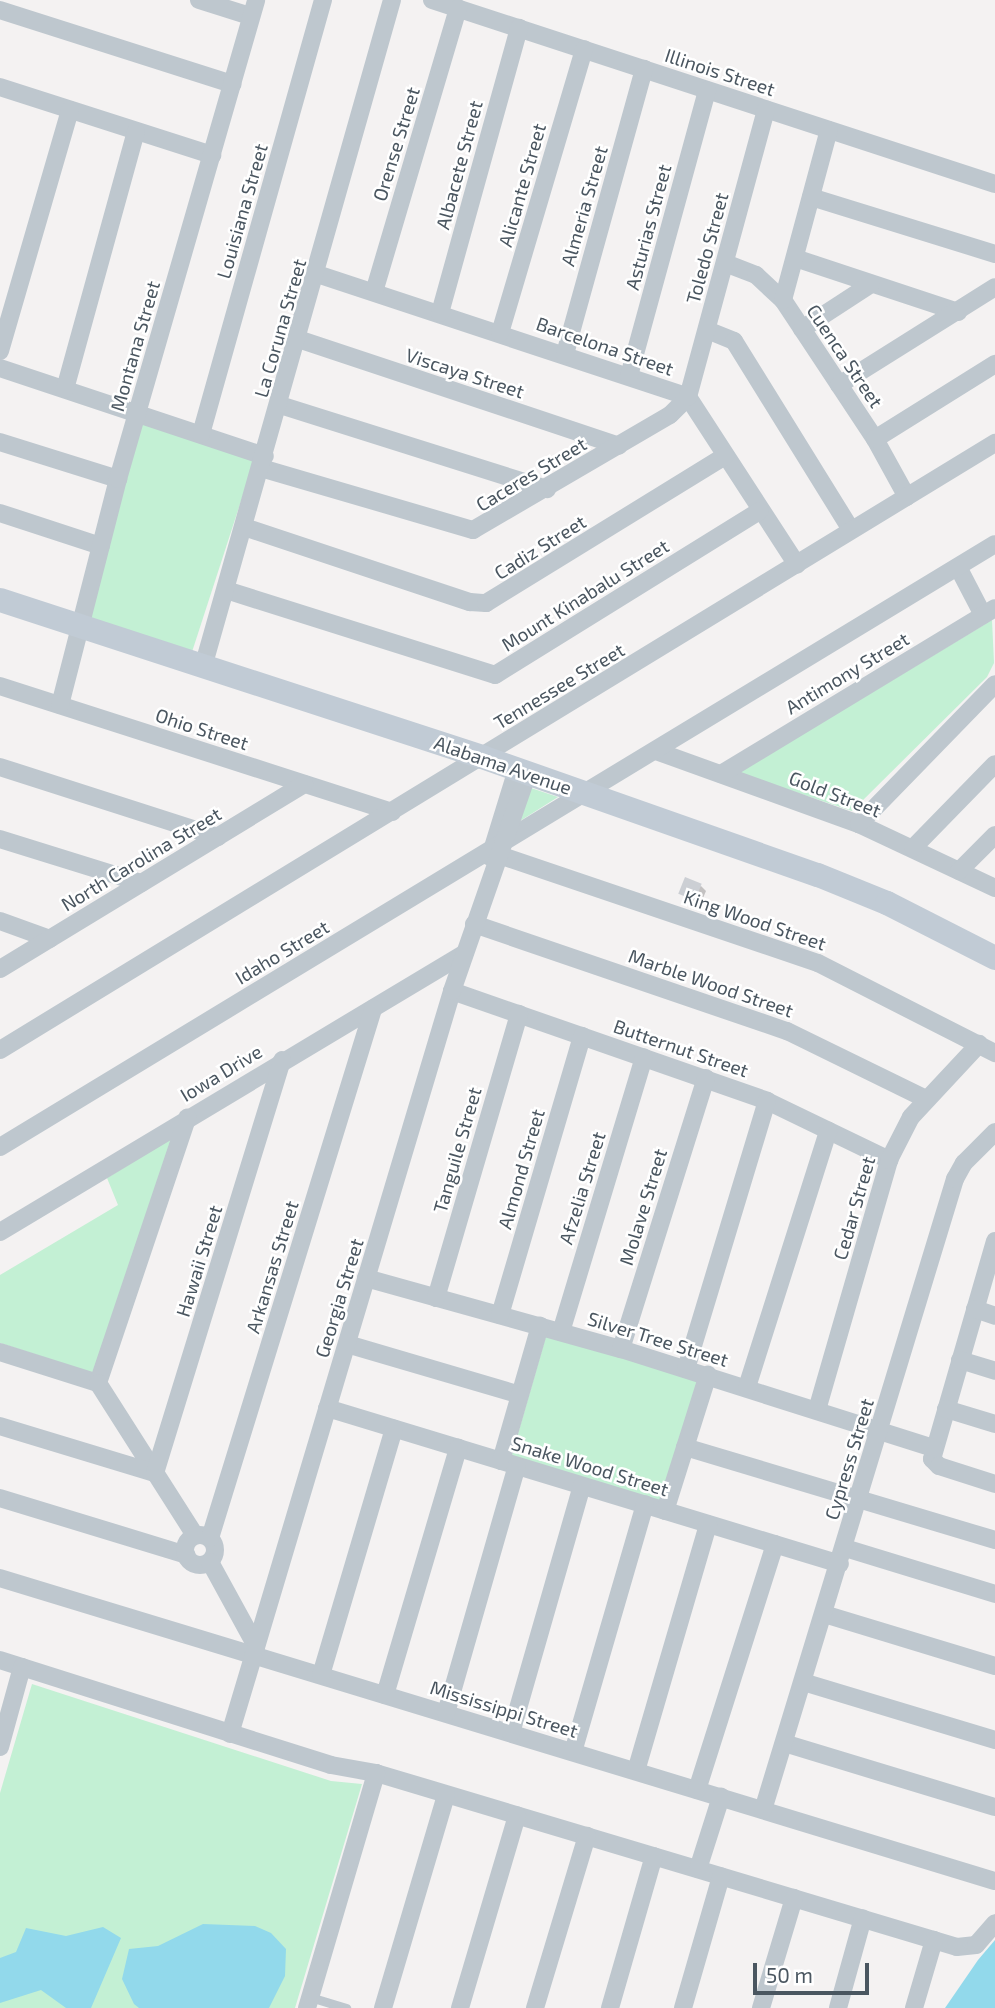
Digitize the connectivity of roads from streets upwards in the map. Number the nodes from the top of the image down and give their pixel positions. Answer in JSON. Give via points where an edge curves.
{"nodes":[{"id":1,"x":200,"y":0,"type":"edge"},
{"id":2,"x":323,"y":0,"type":"edge"},
{"id":3,"x":392,"y":0,"type":"edge"},
{"id":4,"x":432,"y":0,"type":"edge"},
{"id":5,"x":253,"y":8,"type":"edge"},
{"id":6,"x":458,"y":8,"type":"junction"},
{"id":7,"x":0,"y":10,"type":"edge"},
{"id":8,"x":519,"y":28,"type":"junction"},
{"id":9,"x":584,"y":49,"type":"junction"},
{"id":10,"x":644,"y":69,"type":"junction"},
{"id":11,"x":232,"y":84,"type":"junction"},
{"id":12,"x":1,"y":89,"type":"edge"},
{"id":13,"x":708,"y":90,"type":"junction"},
{"id":14,"x":766,"y":109,"type":"junction"},
{"id":15,"x":70,"y":110,"type":"junction"},
{"id":16,"x":829,"y":130,"type":"junction"},
{"id":17,"x":136,"y":132,"type":"junction"},
{"id":18,"x":212,"y":155,"type":"junction"},
{"id":19,"x":995,"y":184,"type":"edge"},
{"id":20,"x":811,"y":197,"type":"junction"},
{"id":21,"x":995,"y":254,"type":"edge"},
{"id":22,"x":795,"y":258,"type":"junction"},
{"id":23,"x":725,"y":263,"type":"junction"},
{"id":24,"x":317,"y":274,"type":"junction"},
{"id":25,"x":871,"y":284,"type":"junction"},
{"id":26,"x":995,"y":287,"type":"edge"},
{"id":27,"x":374,"y":292,"type":"junction"},
{"id":28,"x":783,"y":300,"type":"junction"},
{"id":29,"x":958,"y":312,"type":"junction"},
{"id":30,"x":440,"y":313,"type":"junction"},
{"id":31,"x":802,"y":329,"type":"junction"},
{"id":32,"x":707,"y":330,"type":"junction"},
{"id":33,"x":500,"y":333,"type":"junction"},
{"id":34,"x":298,"y":339,"type":"junction"},
{"id":35,"x":0,"y":351,"type":"edge"},
{"id":36,"x":565,"y":354,"type":"junction"},
{"id":37,"x":995,"y":364,"type":"edge"},
{"id":38,"x":0,"y":368,"type":"edge"},
{"id":39,"x":629,"y":376,"type":"junction"},
{"id":40,"x":839,"y":385,"type":"junction"},
{"id":41,"x":65,"y":389,"type":"junction"},
{"id":42,"x":688,"y":397,"type":"junction"},
{"id":43,"x":280,"y":405,"type":"junction"},
{"id":44,"x":138,"y":410,"type":"junction"},
{"id":45,"x":201,"y":434,"type":"junction"},
{"id":46,"x":875,"y":439,"type":"junction"},
{"id":47,"x":0,"y":442,"type":"edge"},
{"id":48,"x":995,"y":443,"type":"edge"},
{"id":49,"x":619,"y":446,"type":"junction"},
{"id":50,"x":725,"y":456,"type":"junction"},
{"id":51,"x":263,"y":462,"type":"junction"},
{"id":52,"x":118,"y":480,"type":"junction"},
{"id":53,"x":547,"y":489,"type":"junction"},
{"id":54,"x":907,"y":497,"type":"junction"},
{"id":55,"x":759,"y":512,"type":"junction"},
{"id":56,"x":0,"y":513,"type":"edge"},
{"id":57,"x":244,"y":527,"type":"junction"},
{"id":58,"x":851,"y":530,"type":"junction"},
{"id":59,"x":995,"y":544,"type":"edge"},
{"id":60,"x":101,"y":547,"type":"junction"},
{"id":61,"x":797,"y":565,"type":"junction"},
{"id":62,"x":958,"y":567,"type":"junction"},
{"id":63,"x":226,"y":590,"type":"junction"},
{"id":64,"x":0,"y":600,"type":"edge"},
{"id":65,"x":989,"y":612,"type":"edge"},
{"id":66,"x":81,"y":626,"type":"junction"},
{"id":67,"x":203,"y":667,"type":"junction"},
{"id":68,"x":995,"y":684,"type":"edge"},
{"id":69,"x":0,"y":686,"type":"edge"},
{"id":70,"x":60,"y":705,"type":"junction"},
{"id":71,"x":656,"y":751,"type":"junction"},
{"id":72,"x":482,"y":757,"type":"junction"},
{"id":73,"x":995,"y":764,"type":"edge"},
{"id":74,"x":0,"y":766,"type":"edge"},
{"id":75,"x":523,"y":771,"type":"junction"},
{"id":76,"x":721,"y":774,"type":"junction"},
{"id":77,"x":304,"y":784,"type":"junction"},
{"id":78,"x":586,"y":793,"type":"junction"},
{"id":79,"x":392,"y":812,"type":"junction"},
{"id":80,"x":859,"y":824,"type":"junction"},
{"id":81,"x":995,"y":835,"type":"edge"},
{"id":82,"x":218,"y":837,"type":"junction"},
{"id":83,"x":0,"y":839,"type":"edge"},
{"id":84,"x":913,"y":848,"type":"junction"},
{"id":85,"x":499,"y":850,"type":"junction"},
{"id":86,"x":959,"y":871,"type":"junction"},
{"id":87,"x":141,"y":883,"type":"junction"},
{"id":88,"x":995,"y":888,"type":"edge"},
{"id":89,"x":0,"y":921,"type":"edge"},
{"id":90,"x":474,"y":924,"type":"junction"},
{"id":91,"x":50,"y":939,"type":"junction"},
{"id":92,"x":465,"y":953,"type":"junction"},
{"id":93,"x":995,"y":958,"type":"edge"},
{"id":94,"x":0,"y":969,"type":"edge"},
{"id":95,"x":452,"y":991,"type":"junction"},
{"id":96,"x":373,"y":1009,"type":"junction"},
{"id":97,"x":519,"y":1014,"type":"junction"},
{"id":98,"x":582,"y":1036,"type":"junction"},
{"id":99,"x":987,"y":1049,"type":"edge"},
{"id":100,"x":0,"y":1050,"type":"edge"},
{"id":101,"x":644,"y":1057,"type":"junction"},
{"id":102,"x":282,"y":1060,"type":"junction"},
{"id":103,"x":706,"y":1078,"type":"junction"},
{"id":104,"x":926,"y":1099,"type":"junction"},
{"id":105,"x":767,"y":1101,"type":"junction"},
{"id":106,"x":187,"y":1118,"type":"junction"},
{"id":107,"x":828,"y":1131,"type":"junction"},
{"id":108,"x":995,"y":1132,"type":"edge"},
{"id":109,"x":0,"y":1147,"type":"edge"},
{"id":110,"x":889,"y":1160,"type":"junction"},
{"id":111,"x":1,"y":1228,"type":"edge"},
{"id":112,"x":994,"y":1252,"type":"edge"},
{"id":113,"x":366,"y":1278,"type":"junction"},
{"id":114,"x":436,"y":1298,"type":"junction"},
{"id":115,"x":975,"y":1309,"type":"junction"},
{"id":116,"x":500,"y":1315,"type":"junction"},
{"id":117,"x":995,"y":1316,"type":"edge"},
{"id":118,"x":540,"y":1326,"type":"junction"},
{"id":119,"x":561,"y":1332,"type":"junction"},
{"id":120,"x":347,"y":1344,"type":"junction"},
{"id":121,"x":621,"y":1349,"type":"junction"},
{"id":122,"x":0,"y":1352,"type":"edge"},
{"id":123,"x":960,"y":1360,"type":"junction"},
{"id":124,"x":686,"y":1369,"type":"junction"},
{"id":125,"x":995,"y":1371,"type":"edge"},
{"id":126,"x":708,"y":1376,"type":"junction"},
{"id":127,"x":98,"y":1383,"type":"junction"},
{"id":128,"x":747,"y":1387,"type":"junction"},
{"id":129,"x":520,"y":1395,"type":"junction"},
{"id":130,"x":327,"y":1408,"type":"junction"},
{"id":131,"x":946,"y":1409,"type":"junction"},
{"id":132,"x":817,"y":1410,"type":"junction"},
{"id":133,"x":995,"y":1424,"type":"edge"},
{"id":134,"x":0,"y":1426,"type":"edge"},
{"id":135,"x":394,"y":1429,"type":"junction"},
{"id":136,"x":880,"y":1431,"type":"junction"},
{"id":137,"x":685,"y":1447,"type":"junction"},
{"id":138,"x":458,"y":1448,"type":"junction"},
{"id":139,"x":934,"y":1455,"type":"junction"},
{"id":140,"x":509,"y":1464,"type":"junction"},
{"id":141,"x":155,"y":1473,"type":"junction"},
{"id":142,"x":995,"y":1484,"type":"edge"},
{"id":143,"x":582,"y":1486,"type":"junction"},
{"id":144,"x":0,"y":1499,"type":"edge"},
{"id":145,"x":860,"y":1499,"type":"junction"},
{"id":146,"x":645,"y":1504,"type":"junction"},
{"id":147,"x":665,"y":1511,"type":"junction"},
{"id":148,"x":708,"y":1524,"type":"junction"},
{"id":149,"x":203,"y":1537,"type":"junction"},
{"id":150,"x":995,"y":1540,"type":"edge"},
{"id":151,"x":775,"y":1544,"type":"junction"},
{"id":152,"x":186,"y":1555,"type":"junction"},
{"id":153,"x":842,"y":1556,"type":"junction"},
{"id":154,"x":210,"y":1562,"type":"junction"},
{"id":155,"x":0,"y":1578,"type":"edge"},
{"id":156,"x":995,"y":1594,"type":"edge"},
{"id":157,"x":824,"y":1614,"type":"junction"},
{"id":158,"x":255,"y":1650,"type":"junction"},
{"id":159,"x":0,"y":1660,"type":"edge"},
{"id":160,"x":995,"y":1666,"type":"edge"},
{"id":161,"x":22,"y":1667,"type":"junction"},
{"id":162,"x":321,"y":1675,"type":"junction"},
{"id":163,"x":803,"y":1682,"type":"junction"},
{"id":164,"x":385,"y":1695,"type":"junction"},
{"id":165,"x":446,"y":1713,"type":"junction"},
{"id":166,"x":511,"y":1733,"type":"junction"},
{"id":167,"x":230,"y":1734,"type":"junction"},
{"id":168,"x":995,"y":1740,"type":"edge"},
{"id":169,"x":784,"y":1743,"type":"junction"},
{"id":170,"x":0,"y":1747,"type":"edge"},
{"id":171,"x":573,"y":1752,"type":"junction"},
{"id":172,"x":636,"y":1771,"type":"junction"},
{"id":173,"x":376,"y":1773,"type":"junction"},
{"id":174,"x":697,"y":1790,"type":"junction"},
{"id":175,"x":446,"y":1795,"type":"junction"},
{"id":176,"x":721,"y":1797,"type":"junction"},
{"id":177,"x":995,"y":1807,"type":"edge"},
{"id":178,"x":763,"y":1810,"type":"junction"},
{"id":179,"x":517,"y":1815,"type":"junction"},
{"id":180,"x":587,"y":1836,"type":"junction"},
{"id":181,"x":654,"y":1856,"type":"junction"},
{"id":182,"x":698,"y":1869,"type":"junction"},
{"id":183,"x":721,"y":1876,"type":"junction"},
{"id":184,"x":995,"y":1881,"type":"edge"},
{"id":185,"x":794,"y":1898,"type":"junction"},
{"id":186,"x":863,"y":1918,"type":"junction"},
{"id":187,"x":995,"y":1923,"type":"edge"},
{"id":188,"x":934,"y":1940,"type":"junction"},
{"id":189,"x":308,"y":2002,"type":"edge"},
{"id":190,"x":383,"y":2008,"type":"edge"},
{"id":191,"x":460,"y":2008,"type":"edge"},
{"id":192,"x":535,"y":2008,"type":"edge"},
{"id":193,"x":610,"y":2008,"type":"edge"},
{"id":194,"x":682,"y":2008,"type":"edge"},
{"id":195,"x":761,"y":2008,"type":"edge"},
{"id":196,"x":838,"y":2008,"type":"edge"},
{"id":197,"x":914,"y":2008,"type":"edge"}],
"edges":[{"from":1,"to":5,"type":"street"},
{"from":2,"to":45,"type":"street","name":"Louisiana Street"},
{"from":3,"to":24,"type":"street","name":"La Coruna Street"},
{"from":4,"to":6,"type":"street","name":"Illinois Street"},
{"from":5,"to":11,"type":"street","name":"Montana Street"},
{"from":6,"to":8,"type":"street","name":"Illinois Street"},
{"from":6,"to":27,"type":"street","name":"Orense Street"},
{"from":7,"to":11,"type":"street"},
{"from":8,"to":9,"type":"street","name":"Illinois Street"},
{"from":8,"to":30,"type":"street","name":"Albacete Street"},
{"from":9,"to":10,"type":"street","name":"Illinois Street"},
{"from":9,"to":33,"type":"street","name":"Alicante Street"},
{"from":10,"to":13,"type":"street","name":"Illinois Street"},
{"from":10,"to":36,"type":"street","name":"Almeria Street"},
{"from":11,"to":18,"type":"street","name":"Montana Street"},
{"from":12,"to":15,"type":"street"},
{"from":13,"to":14,"type":"street","name":"Illinois Street"},
{"from":13,"to":39,"type":"street","name":"Asturias Street"},
{"from":14,"to":16,"type":"street","name":"Illinois Street"},
{"from":14,"to":23,"type":"street","name":"Toledo Street"},
{"from":15,"to":17,"type":"street"},
{"from":15,"to":35,"type":"street"},
{"from":16,"to":19,"type":"street","name":"Illinois Street"},
{"from":16,"to":20,"type":"street"},
{"from":17,"to":18,"type":"street"},
{"from":17,"to":41,"type":"street"},
{"from":18,"to":44,"type":"street","name":"Montana Street"},
{"from":20,"to":21,"type":"street"},
{"from":20,"to":22,"type":"street"},
{"from":22,"to":25,"type":"street"},
{"from":22,"to":28,"type":"street"},
{"from":23,"to":28,"type":"street","name":"Cuenca Street","via":[[755,275]]},
{"from":23,"to":32,"type":"street","name":"Toledo Street"},
{"from":24,"to":27,"type":"street","name":"Barcelona Street"},
{"from":24,"to":34,"type":"street","name":"La Coruna Street"},
{"from":25,"to":29,"type":"street"},
{"from":25,"to":31,"type":"street"},
{"from":26,"to":29,"type":"street"},
{"from":27,"to":30,"type":"street","name":"Barcelona Street"},
{"from":28,"to":31,"type":"street","name":"Cuenca Street"},
{"from":29,"to":40,"type":"street"},
{"from":30,"to":33,"type":"street","name":"Barcelona Street"},
{"from":31,"to":40,"type":"street","name":"Cuenca Street"},
{"from":32,"to":42,"type":"street","name":"Toledo Street"},
{"from":32,"to":58,"type":"street","via":[[734,341]]},
{"from":33,"to":36,"type":"street","name":"Barcelona Street"},
{"from":34,"to":43,"type":"street","name":"La Coruna Street"},
{"from":34,"to":49,"type":"street","name":"Viscaya Street"},
{"from":36,"to":39,"type":"street","name":"Barcelona Street"},
{"from":37,"to":46,"type":"street"},
{"from":38,"to":41,"type":"street","name":"Caceres Street"},
{"from":39,"to":42,"type":"street","name":"Barcelona Street"},
{"from":40,"to":46,"type":"street","name":"Cuenca Street"},
{"from":41,"to":44,"type":"street","name":"Caceres Street"},
{"from":42,"to":49,"type":"street","name":"Caceres Street","via":[[670,415]]},
{"from":42,"to":50,"type":"street","name":"Barcelona Street"},
{"from":43,"to":51,"type":"street","name":"La Coruna Street"},
{"from":43,"to":53,"type":"street"},
{"from":44,"to":45,"type":"street","name":"Caceres Street"},
{"from":44,"to":52,"type":"street","name":"Montana Street"},
{"from":45,"to":51,"type":"street","name":"Caceres Street"},
{"from":46,"to":54,"type":"street","name":"Cuenca Street"},
{"from":47,"to":52,"type":"street"},
{"from":48,"to":54,"type":"street","name":"Tennessee Street"},
{"from":49,"to":53,"type":"street","name":"Caceres Street"},
{"from":50,"to":55,"type":"street","name":"Barcelona Street"},
{"from":50,"to":57,"type":"street","name":"Cadiz Street","via":[[486,603],[470,602]]},
{"from":51,"to":53,"type":"street","name":"Caceres Street","via":[[473,530]]},
{"from":51,"to":57,"type":"street","name":"La Coruna Street"},
{"from":52,"to":60,"type":"street","name":"Montana Street"},
{"from":54,"to":58,"type":"street","name":"Tennessee Street"},
{"from":55,"to":61,"type":"street","name":"Barcelona Street"},
{"from":55,"to":63,"type":"street","name":"Mount Kinabalu Street","via":[[495,675]]},
{"from":56,"to":60,"type":"street"},
{"from":57,"to":63,"type":"street","name":"La Coruna Street"},
{"from":58,"to":61,"type":"street","name":"Tennessee Street"},
{"from":59,"to":62,"type":"street","name":"Idaho Street"},
{"from":60,"to":66,"type":"street","name":"Montana Street"},
{"from":61,"to":72,"type":"street","name":"Tennessee Street"},
{"from":62,"to":65,"type":"street"},
{"from":62,"to":71,"type":"street","name":"Idaho Street"},
{"from":63,"to":67,"type":"street","name":"La Coruna Street"},
{"from":64,"to":66,"type":"street","name":"Alabama Avenue"},
{"from":65,"to":76,"type":"street","name":"Antimony Street"},
{"from":66,"to":67,"type":"street","name":"Alabama Avenue"},
{"from":66,"to":70,"type":"street","name":"Montana Street"},
{"from":67,"to":72,"type":"street","name":"Alabama Avenue"},
{"from":68,"to":80,"type":"street"},
{"from":69,"to":70,"type":"street","name":"Ohio Street"},
{"from":70,"to":77,"type":"street","name":"Ohio Street"},
{"from":71,"to":76,"type":"street","name":"Gold Street"},
{"from":71,"to":78,"type":"street","name":"Idaho Street"},
{"from":72,"to":75,"type":"street","name":"Alabama Avenue"},
{"from":72,"to":79,"type":"street","name":"Tennessee Street"},
{"from":73,"to":84,"type":"street"},
{"from":74,"to":82,"type":"street"},
{"from":75,"to":78,"type":"street","name":"Alabama Avenue"},
{"from":75,"to":85,"type":"street","name":"Georgia Street"},
{"from":76,"to":80,"type":"street","name":"Gold Street"},
{"from":77,"to":79,"type":"street","name":"Ohio Street"},
{"from":77,"to":82,"type":"street","name":"North Carolina Street"},
{"from":78,"to":85,"type":"street","name":"Idaho Street"},
{"from":78,"to":93,"type":"street","name":"Alabama Avenue","via":[[853,888]]},
{"from":79,"to":100,"type":"street","name":"Tennessee Street"},
{"from":80,"to":84,"type":"street","name":"Gold Street"},
{"from":81,"to":86,"type":"street"},
{"from":82,"to":87,"type":"street","name":"North Carolina Street"},
{"from":83,"to":87,"type":"street"},
{"from":84,"to":86,"type":"street","name":"Gold Street"},
{"from":85,"to":90,"type":"street","name":"Georgia Street"},
{"from":85,"to":99,"type":"street","name":"King Wood Street","via":[[818,963]]},
{"from":85,"to":109,"type":"street","name":"Idaho Street"},
{"from":86,"to":88,"type":"street","name":"Gold Street"},
{"from":87,"to":91,"type":"street","name":"North Carolina Street"},
{"from":89,"to":91,"type":"street"},
{"from":90,"to":92,"type":"street","name":"Georgia Street"},
{"from":90,"to":104,"type":"street","name":"Marble Wood Street","via":[[787,1031]]},
{"from":91,"to":94,"type":"street","name":"North Carolina Street"},
{"from":92,"to":95,"type":"street","name":"Georgia Street"},
{"from":92,"to":96,"type":"street","name":"Iowa Drive"},
{"from":95,"to":97,"type":"street","name":"Butternut Street"},
{"from":95,"to":113,"type":"street","name":"Georgia Street"},
{"from":96,"to":102,"type":"street","name":"Iowa Drive"},
{"from":96,"to":149,"type":"street","name":"Arkansas Street"},
{"from":97,"to":98,"type":"street","name":"Butternut Street"},
{"from":97,"to":114,"type":"street","name":"Tanguile Street"},
{"from":98,"to":101,"type":"street","name":"Butternut Street"},
{"from":98,"to":116,"type":"street","name":"Almond Street"},
{"from":99,"to":104,"type":"street","name":"Cedar Street"},
{"from":101,"to":103,"type":"street","name":"Butternut Street"},
{"from":101,"to":119,"type":"street","name":"Afzelia Street"},
{"from":102,"to":106,"type":"street","name":"Iowa Drive"},
{"from":102,"to":141,"type":"street","name":"Hawaii Street"},
{"from":103,"to":105,"type":"street","name":"Butternut Street"},
{"from":103,"to":121,"type":"street","name":"Molave Street"},
{"from":104,"to":110,"type":"street","name":"Cedar Street"},
{"from":105,"to":107,"type":"street","name":"Butternut Street"},
{"from":105,"to":124,"type":"street"},
{"from":106,"to":111,"type":"street","name":"Iowa Drive"},
{"from":106,"to":127,"type":"street"},
{"from":107,"to":110,"type":"street","name":"Butternut Street"},
{"from":107,"to":128,"type":"street"},
{"from":108,"to":136,"type":"street","name":"Cypress Street","via":[[964,1163],[955,1180]]},
{"from":110,"to":132,"type":"street","name":"Cedar Street"},
{"from":112,"to":115,"type":"street"},
{"from":113,"to":114,"type":"street","name":"Silver Tree Street"},
{"from":113,"to":120,"type":"street","name":"Georgia Street"},
{"from":114,"to":116,"type":"street","name":"Silver Tree Street"},
{"from":115,"to":117,"type":"street"},
{"from":115,"to":123,"type":"street"},
{"from":116,"to":118,"type":"street","name":"Silver Tree Street"},
{"from":118,"to":119,"type":"street","name":"Silver Tree Street"},
{"from":118,"to":129,"type":"street"},
{"from":119,"to":121,"type":"street","name":"Silver Tree Street"},
{"from":120,"to":129,"type":"street"},
{"from":120,"to":130,"type":"street","name":"Georgia Street"},
{"from":121,"to":124,"type":"street","name":"Silver Tree Street"},
{"from":122,"to":127,"type":"street"},
{"from":123,"to":125,"type":"street"},
{"from":123,"to":131,"type":"street"},
{"from":124,"to":126,"type":"street","name":"Silver Tree Street"},
{"from":126,"to":128,"type":"street","name":"Silver Tree Street"},
{"from":126,"to":137,"type":"street"},
{"from":127,"to":141,"type":"street"},
{"from":128,"to":132,"type":"street","name":"Silver Tree Street"},
{"from":129,"to":140,"type":"street"},
{"from":130,"to":135,"type":"street","name":"Snake Wood Street"},
{"from":130,"to":158,"type":"street","name":"Georgia Street"},
{"from":131,"to":133,"type":"street"},
{"from":131,"to":139,"type":"street"},
{"from":132,"to":136,"type":"street","name":"Silver Tree Street"},
{"from":134,"to":141,"type":"street"},
{"from":135,"to":138,"type":"street","name":"Snake Wood Street"},
{"from":135,"to":162,"type":"street"},
{"from":136,"to":139,"type":"street","name":"Silver Tree Street"},
{"from":136,"to":145,"type":"street","name":"Cypress Street"},
{"from":137,"to":145,"type":"street"},
{"from":137,"to":147,"type":"street"},
{"from":138,"to":140,"type":"street","name":"Snake Wood Street"},
{"from":138,"to":164,"type":"street"},
{"from":139,"to":142,"type":"street","name":"Silver Tree Street"},
{"from":140,"to":143,"type":"street","name":"Snake Wood Street"},
{"from":140,"to":165,"type":"street"},
{"from":141,"to":149,"type":"street"},
{"from":143,"to":146,"type":"street","name":"Snake Wood Street"},
{"from":143,"to":166,"type":"street"},
{"from":144,"to":152,"type":"street"},
{"from":145,"to":150,"type":"street"},
{"from":145,"to":153,"type":"street","name":"Cypress Street"},
{"from":146,"to":147,"type":"street","name":"Snake Wood Street"},
{"from":146,"to":171,"type":"street"},
{"from":147,"to":148,"type":"street","name":"Snake Wood Street"},
{"from":148,"to":151,"type":"street","name":"Snake Wood Street"},
{"from":148,"to":172,"type":"street"},
{"from":149,"to":152,"type":"street","via":[[185,1545]]},
{"from":149,"to":154,"type":"street","via":[[216,1550]]},
{"from":151,"to":153,"type":"street","name":"Snake Wood Street"},
{"from":151,"to":174,"type":"street"},
{"from":152,"to":154,"type":"street","via":[[196,1564]]},
{"from":153,"to":156,"type":"street","name":"Snake Wood Street"},
{"from":153,"to":157,"type":"street","name":"Cypress Street"},
{"from":154,"to":158,"type":"street"},
{"from":155,"to":158,"type":"street","name":"Mississippi Street"},
{"from":157,"to":160,"type":"street"},
{"from":157,"to":163,"type":"street","name":"Cypress Street"},
{"from":158,"to":162,"type":"street","name":"Mississippi Street"},
{"from":158,"to":167,"type":"street","name":"Georgia Street"},
{"from":159,"to":161,"type":"street"},
{"from":161,"to":167,"type":"street"},
{"from":161,"to":170,"type":"street"},
{"from":162,"to":164,"type":"street","name":"Mississippi Street"},
{"from":163,"to":168,"type":"street"},
{"from":163,"to":169,"type":"street","name":"Cypress Street"},
{"from":164,"to":165,"type":"street","name":"Mississippi Street"},
{"from":165,"to":166,"type":"street","name":"Mississippi Street"},
{"from":166,"to":171,"type":"street","name":"Mississippi Street"},
{"from":167,"to":173,"type":"street"},
{"from":169,"to":177,"type":"street"},
{"from":169,"to":178,"type":"street","name":"Cypress Street"},
{"from":171,"to":172,"type":"street","name":"Mississippi Street"},
{"from":172,"to":174,"type":"street","name":"Mississippi Street"},
{"from":173,"to":175,"type":"street"},
{"from":173,"to":189,"type":"street"},
{"from":174,"to":176,"type":"street","name":"Mississippi Street"},
{"from":175,"to":179,"type":"street"},
{"from":175,"to":190,"type":"street"},
{"from":176,"to":178,"type":"street","name":"Mississippi Street"},
{"from":176,"to":182,"type":"street"},
{"from":178,"to":184,"type":"street","name":"Mississippi Street"},
{"from":179,"to":180,"type":"street"},
{"from":179,"to":191,"type":"street"},
{"from":180,"to":181,"type":"street"},
{"from":180,"to":192,"type":"street"},
{"from":181,"to":182,"type":"street"},
{"from":181,"to":193,"type":"street"},
{"from":182,"to":183,"type":"street"},
{"from":183,"to":185,"type":"street"},
{"from":183,"to":194,"type":"street"},
{"from":185,"to":186,"type":"street"},
{"from":185,"to":195,"type":"street"},
{"from":186,"to":188,"type":"street"},
{"from":186,"to":196,"type":"street"},
{"from":187,"to":188,"type":"street","via":[[971,1947]]},
{"from":188,"to":197,"type":"street"}]}
